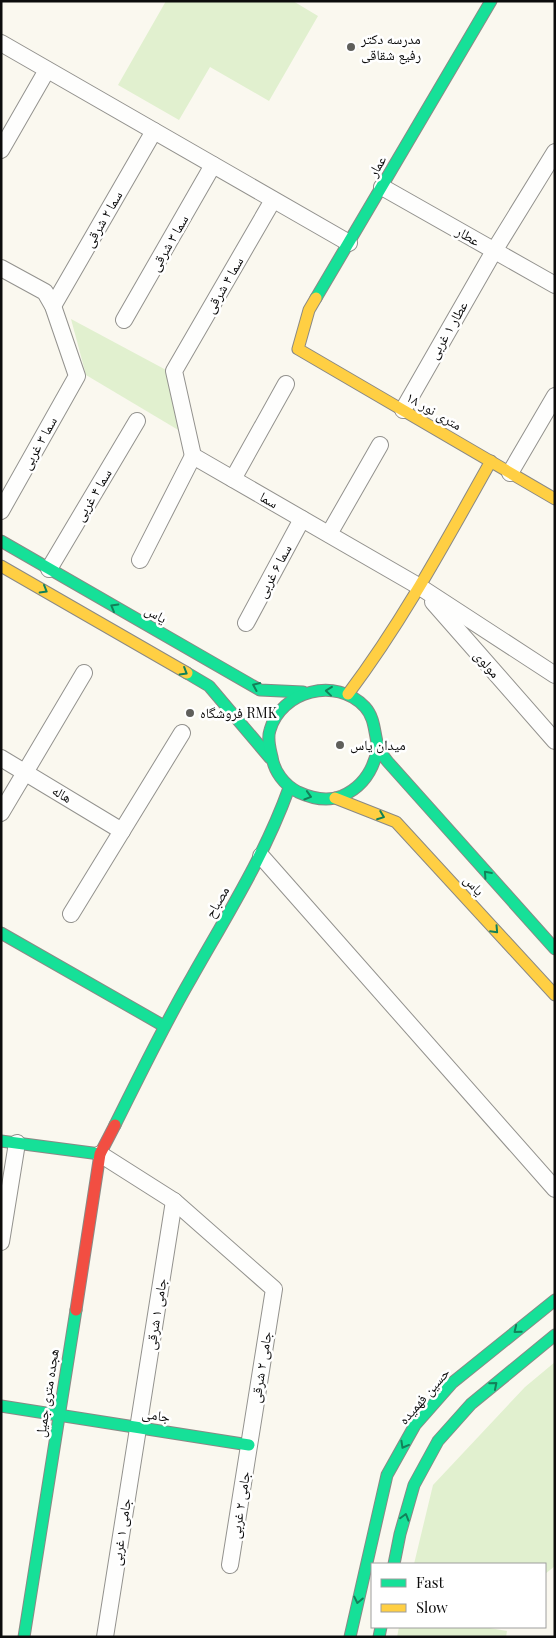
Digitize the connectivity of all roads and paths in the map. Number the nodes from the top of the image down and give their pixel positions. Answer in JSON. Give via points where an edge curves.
{"nodes":[{"id":1,"x":491,"y":1,"type":"edge"},
{"id":2,"x":1,"y":43,"type":"edge"},
{"id":3,"x":47,"y":70,"type":"junction"},
{"id":4,"x":154,"y":131,"type":"junction"},
{"id":5,"x":1,"y":150,"type":"edge"},
{"id":6,"x":555,"y":152,"type":"edge"},
{"id":7,"x":214,"y":166,"type":"junction"},
{"id":8,"x":382,"y":187,"type":"junction"},
{"id":9,"x":273,"y":200,"type":"junction"},
{"id":10,"x":349,"y":243,"type":"junction"},
{"id":11,"x":494,"y":251,"type":"junction"},
{"id":12,"x":2,"y":270,"type":"edge"},
{"id":13,"x":555,"y":285,"type":"edge"},
{"id":14,"x":53,"y":306,"type":"junction"},
{"id":15,"x":124,"y":320,"type":"dead end"},
{"id":16,"x":298,"y":350,"type":"joint"},
{"id":17,"x":286,"y":384,"type":"dead end"},
{"id":18,"x":555,"y":396,"type":"edge"},
{"id":19,"x":403,"y":410,"type":"junction"},
{"id":20,"x":137,"y":421,"type":"dead end"},
{"id":21,"x":380,"y":445,"type":"dead end"},
{"id":22,"x":193,"y":456,"type":"junction"},
{"id":23,"x":490,"y":462,"type":"junction"},
{"id":24,"x":510,"y":473,"type":"junction"},
{"id":25,"x":233,"y":479,"type":"junction"},
{"id":26,"x":555,"y":499,"type":"edge"},
{"id":27,"x":1,"y":510,"type":"edge"},
{"id":28,"x":302,"y":519,"type":"junction"},
{"id":29,"x":329,"y":534,"type":"junction"},
{"id":30,"x":1,"y":542,"type":"edge"},
{"id":31,"x":140,"y":560,"type":"dead end"},
{"id":32,"x":1,"y":566,"type":"edge"},
{"id":33,"x":49,"y":569,"type":"junction"},
{"id":34,"x":420,"y":587,"type":"junction"},
{"id":35,"x":246,"y":623,"type":"dead end"},
{"id":36,"x":84,"y":673,"type":"dead end"},
{"id":37,"x":555,"y":675,"type":"edge"},
{"id":38,"x":303,"y":692,"type":"junction"},
{"id":39,"x":348,"y":694,"type":"junction"},
{"id":40,"x":182,"y":733,"type":"dead end"},
{"id":41,"x":555,"y":741,"type":"edge"},
{"id":42,"x":378,"y":747,"type":"junction"},
{"id":43,"x":1,"y":758,"type":"edge"},
{"id":44,"x":270,"y":758,"type":"junction"},
{"id":45,"x":25,"y":772,"type":"junction"},
{"id":46,"x":289,"y":788,"type":"junction"},
{"id":47,"x":335,"y":798,"type":"junction"},
{"id":48,"x":1,"y":813,"type":"edge"},
{"id":49,"x":122,"y":831,"type":"junction"},
{"id":50,"x":261,"y":856,"type":"junction"},
{"id":51,"x":72,"y":914,"type":"dead end"},
{"id":52,"x":1,"y":933,"type":"edge"},
{"id":53,"x":555,"y":949,"type":"edge"},
{"id":54,"x":555,"y":995,"type":"edge"},
{"id":55,"x":164,"y":1026,"type":"junction"},
{"id":56,"x":9,"y":1142,"type":"edge"},
{"id":57,"x":100,"y":1154,"type":"junction"},
{"id":58,"x":555,"y":1189,"type":"edge"},
{"id":59,"x":174,"y":1201,"type":"junction"},
{"id":60,"x":1,"y":1242,"type":"edge"},
{"id":61,"x":555,"y":1300,"type":"edge"},
{"id":62,"x":555,"y":1335,"type":"edge"},
{"id":63,"x":1,"y":1406,"type":"edge"},
{"id":64,"x":59,"y":1416,"type":"junction"},
{"id":65,"x":138,"y":1428,"type":"junction"},
{"id":66,"x":249,"y":1445,"type":"junction"},
{"id":67,"x":394,"y":1563,"type":"edge"},
{"id":68,"x":230,"y":1565,"type":"dead end"},
{"id":69,"x":24,"y":1637,"type":"edge"},
{"id":70,"x":105,"y":1637,"type":"edge"},
{"id":71,"x":350,"y":1637,"type":"edge"}],
"edges":[{"from":1,"to":8,"type":"street","name":"عمار"},
{"from":2,"to":3,"type":"street"},
{"from":3,"to":4,"type":"street"},
{"from":3,"to":5,"type":"street"},
{"from":4,"to":7,"type":"street"},
{"from":4,"to":14,"type":"street","name":"سما ۲ شرقی"},
{"from":6,"to":11,"type":"street","name":"عطار ۱ غربی"},
{"from":7,"to":9,"type":"street"},
{"from":7,"to":15,"type":"street","name":"سما ۳ شرقی"},
{"from":8,"to":10,"type":"street","name":"عمار"},
{"from":8,"to":11,"type":"street","name":"عطار"},
{"from":9,"to":10,"type":"street"},
{"from":9,"to":22,"type":"street","name":"سما ۴ شرقی","via":[[174,371]]},
{"from":10,"to":16,"type":"street","name":"عمار","via":[[309,310]]},
{"from":11,"to":13,"type":"street","name":"عطار"},
{"from":11,"to":19,"type":"street","name":"عطار ۱ غربی"},
{"from":12,"to":14,"type":"street","via":[[45,292]]},
{"from":14,"to":27,"type":"street","name":"سما ۳ غربی","via":[[77,376]]},
{"from":16,"to":19,"type":"street","name":"۱۸ متری نور"},
{"from":17,"to":25,"type":"street"},
{"from":18,"to":24,"type":"street"},
{"from":19,"to":23,"type":"street","name":"۱۸ متری نور"},
{"from":20,"to":33,"type":"street","name":"سما ۴ غربی"},
{"from":21,"to":29,"type":"street"},
{"from":22,"to":25,"type":"street","name":"سما"},
{"from":22,"to":31,"type":"street"},
{"from":23,"to":24,"type":"street","name":"۱۸ متری نور"},
{"from":23,"to":34,"type":"street"},
{"from":24,"to":26,"type":"street","name":"۱۸ متری نور"},
{"from":25,"to":28,"type":"street","name":"سما"},
{"from":28,"to":29,"type":"street","name":"سما"},
{"from":28,"to":35,"type":"street","name":"سما ۶ غربی"},
{"from":29,"to":34,"type":"street","name":"سما"},
{"from":30,"to":33,"type":"street","name":"یاس"},
{"from":32,"to":44,"type":"street","one_way":true,"via":[[208,686]]},
{"from":38,"to":33,"type":"street","name":"یاس","one_way":true,"via":[[260,690]]},
{"from":34,"to":37,"type":"street","name":"سما"},
{"from":34,"to":39,"type":"street"},
{"from":34,"to":41,"type":"street","name":"مولوی"},
{"from":36,"to":45,"type":"street"},
{"from":39,"to":38,"type":"street","one_way":true,"via":[[326,689]]},
{"from":38,"to":44,"type":"street","via":[[282,708],[269,731]]},
{"from":39,"to":42,"type":"street","via":[[364,707],[376,726]]},
{"from":40,"to":49,"type":"street"},
{"from":42,"to":47,"type":"street","via":[[375,764],[365,780],[352,792]]},
{"from":53,"to":42,"type":"street","name":"یاس","one_way":true,"via":[[400,777]]},
{"from":43,"to":45,"type":"street","name":"هاله"},
{"from":44,"to":46,"type":"street","via":[[277,774]]},
{"from":45,"to":48,"type":"street"},
{"from":45,"to":49,"type":"street","name":"هاله"},
{"from":46,"to":47,"type":"street","one_way":true,"via":[[319,800]]},
{"from":46,"to":50,"type":"street","name":"مصباح"},
{"from":47,"to":54,"type":"street","name":"یاس","one_way":true,"via":[[396,822]]},
{"from":49,"to":51,"type":"street"},
{"from":50,"to":55,"type":"street","name":"مصباح"},
{"from":50,"to":58,"type":"street"},
{"from":52,"to":55,"type":"street"},
{"from":55,"to":57,"type":"street","name":"مصباح"},
{"from":56,"to":57,"type":"street"},
{"from":56,"to":60,"type":"street"},
{"from":57,"to":59,"type":"street"},
{"from":57,"to":64,"type":"street","name":"هجده متری جمیل"},
{"from":59,"to":65,"type":"street","name":"جامی ۱ شرقی"},
{"from":59,"to":66,"type":"street","name":"جامی ۲ شرقی","via":[[274,1289]]},
{"from":61,"to":71,"type":"street","name":"حسین فهمیده","one_way":true,"via":[[452,1383],[414,1425],[387,1474]]},
{"from":67,"to":62,"type":"street","one_way":true,"via":[[414,1485],[438,1442],[472,1404]]},
{"from":63,"to":64,"type":"street","name":"جامی"},
{"from":64,"to":65,"type":"street","name":"جامی"},
{"from":64,"to":69,"type":"street","name":"هجده متری جمیل"},
{"from":65,"to":66,"type":"street","name":"جامی"},
{"from":65,"to":70,"type":"street","name":"جامی ۱ غربی"},
{"from":66,"to":68,"type":"street","name":"جامی ۲ غربی"}]}
